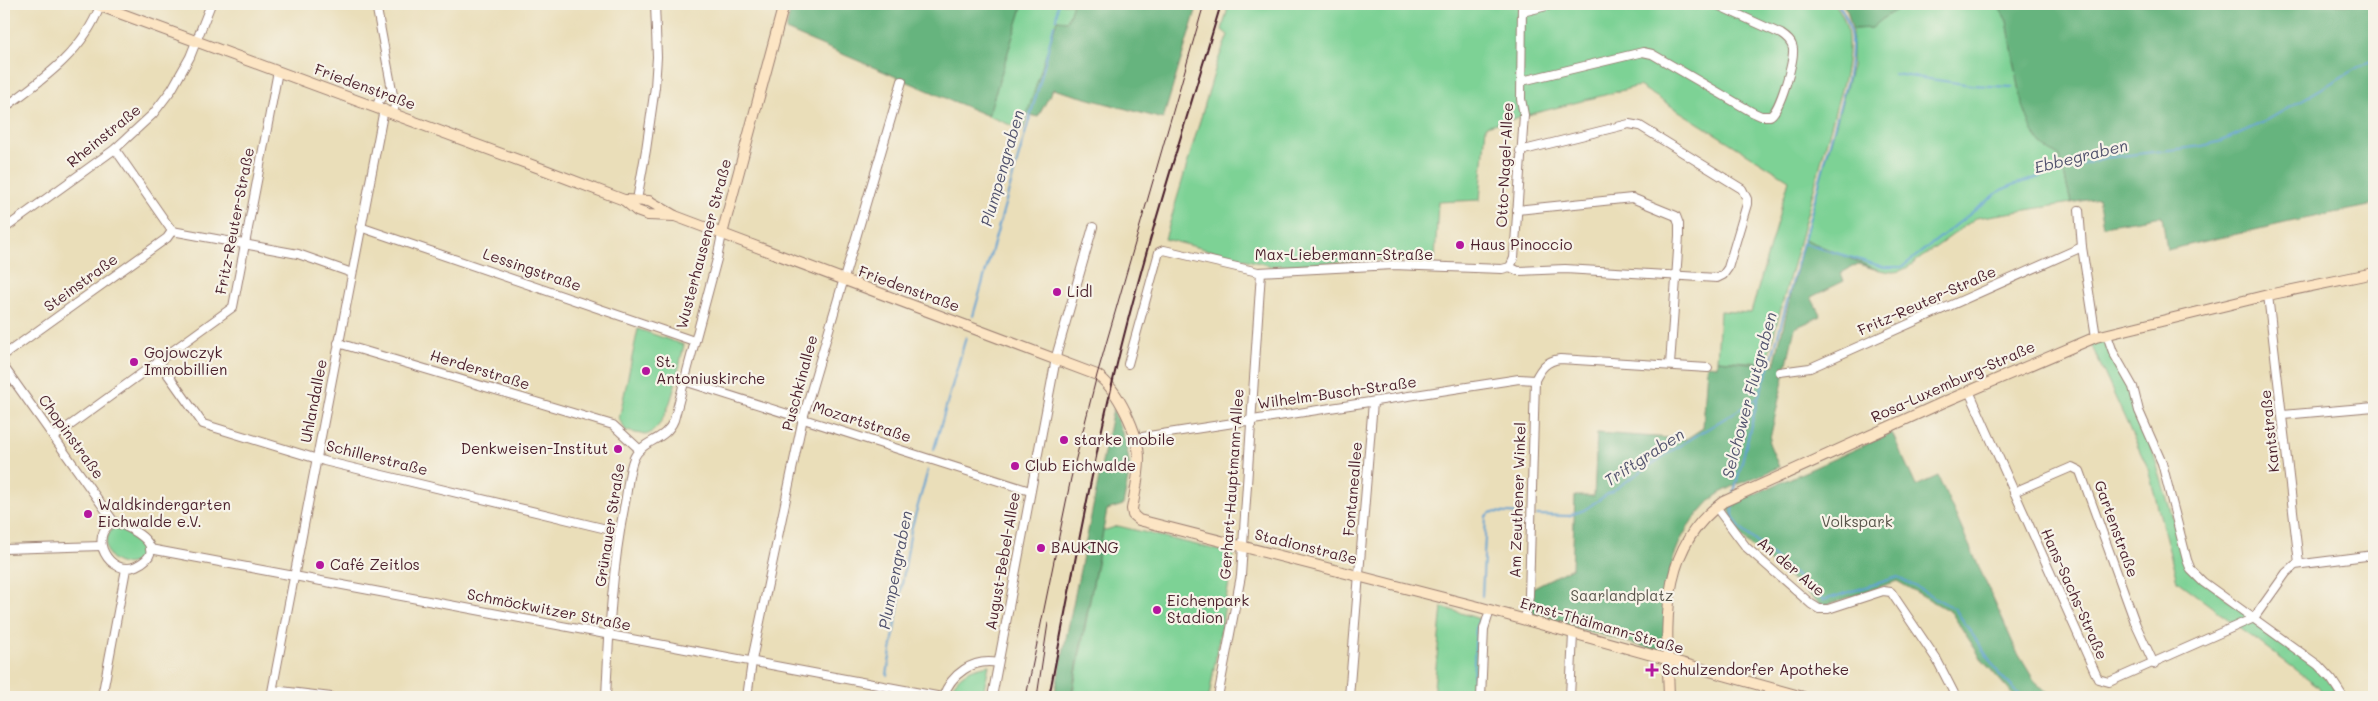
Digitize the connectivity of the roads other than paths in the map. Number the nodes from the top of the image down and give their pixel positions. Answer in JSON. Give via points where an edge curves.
{"nodes":[{"id":1,"x":211,"y":4,"type":"edge"},
{"id":2,"x":376,"y":4,"type":"edge"},
{"id":3,"x":655,"y":4,"type":"edge"},
{"id":4,"x":784,"y":4,"type":"edge"},
{"id":5,"x":1555,"y":4,"type":"edge"},
{"id":6,"x":1715,"y":4,"type":"edge"},
{"id":7,"x":97,"y":5,"type":"edge"},
{"id":8,"x":1522,"y":8,"type":"edge"},
{"id":9,"x":197,"y":42,"type":"junction"},
{"id":10,"x":278,"y":71,"type":"junction"},
{"id":11,"x":902,"y":81,"type":"dead end"},
{"id":12,"x":1522,"y":81,"type":"junction"},
{"id":13,"x":392,"y":90,"type":"junction"},
{"id":14,"x":4,"y":108,"type":"edge"},
{"id":15,"x":385,"y":109,"type":"junction"},
{"id":16,"x":115,"y":149,"type":"junction"},
{"id":17,"x":1520,"y":151,"type":"junction"},
{"id":18,"x":624,"y":200,"type":"junction"},
{"id":19,"x":636,"y":200,"type":"junction"},
{"id":20,"x":1517,"y":210,"type":"junction"},
{"id":21,"x":2079,"y":210,"type":"dead end"},
{"id":22,"x":674,"y":216,"type":"junction"},
{"id":23,"x":360,"y":227,"type":"junction"},
{"id":24,"x":1093,"y":227,"type":"dead end"},
{"id":25,"x":4,"y":229,"type":"edge"},
{"id":26,"x":172,"y":231,"type":"junction"},
{"id":27,"x":722,"y":234,"type":"junction"},
{"id":28,"x":244,"y":244,"type":"junction"},
{"id":29,"x":2082,"y":247,"type":"junction"},
{"id":30,"x":1510,"y":267,"type":"junction"},
{"id":31,"x":1261,"y":272,"type":"junction"},
{"id":32,"x":352,"y":273,"type":"junction"},
{"id":33,"x":2374,"y":273,"type":"edge"},
{"id":34,"x":1676,"y":276,"type":"junction"},
{"id":35,"x":843,"y":280,"type":"junction"},
{"id":36,"x":2268,"y":295,"type":"junction"},
{"id":37,"x":2102,"y":336,"type":"junction"},
{"id":38,"x":694,"y":341,"type":"junction"},
{"id":39,"x":338,"y":344,"type":"junction"},
{"id":40,"x":4,"y":356,"type":"edge"},
{"id":41,"x":1056,"y":359,"type":"junction"},
{"id":42,"x":159,"y":362,"type":"junction"},
{"id":43,"x":1128,"y":364,"type":"dead end"},
{"id":44,"x":1670,"y":365,"type":"junction"},
{"id":45,"x":4,"y":368,"type":"edge"},
{"id":46,"x":1708,"y":368,"type":"dead end"},
{"id":47,"x":1780,"y":372,"type":"dead end"},
{"id":48,"x":1535,"y":380,"type":"junction"},
{"id":49,"x":684,"y":381,"type":"junction"},
{"id":50,"x":1969,"y":391,"type":"junction"},
{"id":51,"x":1373,"y":402,"type":"junction"},
{"id":52,"x":2374,"y":407,"type":"edge"},
{"id":53,"x":2283,"y":415,"type":"junction"},
{"id":54,"x":803,"y":418,"type":"junction"},
{"id":55,"x":1251,"y":420,"type":"junction"},
{"id":56,"x":54,"y":437,"type":"junction"},
{"id":57,"x":1136,"y":438,"type":"junction"},
{"id":58,"x":640,"y":449,"type":"junction"},
{"id":59,"x":317,"y":459,"type":"junction"},
{"id":60,"x":1030,"y":491,"type":"junction"},
{"id":61,"x":2014,"y":492,"type":"junction"},
{"id":62,"x":1716,"y":507,"type":"junction"},
{"id":63,"x":1132,"y":509,"type":"joint"},
{"id":64,"x":114,"y":522,"type":"junction"},
{"id":65,"x":619,"y":532,"type":"junction"},
{"id":66,"x":101,"y":546,"type":"junction"},
{"id":67,"x":1243,"y":547,"type":"junction"},
{"id":68,"x":4,"y":549,"type":"edge"},
{"id":69,"x":150,"y":549,"type":"junction"},
{"id":70,"x":2374,"y":555,"type":"edge"},
{"id":71,"x":2299,"y":563,"type":"junction"},
{"id":72,"x":126,"y":569,"type":"junction"},
{"id":73,"x":294,"y":576,"type":"junction"},
{"id":74,"x":1359,"y":577,"type":"junction"},
{"id":75,"x":1479,"y":607,"type":"joint"},
{"id":76,"x":1490,"y":610,"type":"junction"},
{"id":77,"x":2254,"y":618,"type":"junction"},
{"id":78,"x":1525,"y":620,"type":"junction"},
{"id":79,"x":1573,"y":634,"type":"junction"},
{"id":80,"x":609,"y":635,"type":"junction"},
{"id":81,"x":1668,"y":661,"type":"junction"},
{"id":82,"x":752,"y":662,"type":"junction"},
{"id":83,"x":998,"y":663,"type":"junction"},
{"id":84,"x":2154,"y":664,"type":"junction"},
{"id":85,"x":272,"y":693,"type":"edge"},
{"id":86,"x":1779,"y":694,"type":"edge"},
{"id":87,"x":102,"y":697,"type":"edge"},
{"id":88,"x":331,"y":697,"type":"edge"},
{"id":89,"x":606,"y":697,"type":"edge"},
{"id":90,"x":747,"y":697,"type":"edge"},
{"id":91,"x":942,"y":697,"type":"edge"},
{"id":92,"x":992,"y":697,"type":"edge"},
{"id":93,"x":1218,"y":697,"type":"edge"},
{"id":94,"x":1349,"y":697,"type":"edge"},
{"id":95,"x":1482,"y":697,"type":"edge"},
{"id":96,"x":1570,"y":697,"type":"edge"},
{"id":97,"x":1669,"y":697,"type":"edge"},
{"id":98,"x":1803,"y":697,"type":"edge"},
{"id":99,"x":1956,"y":697,"type":"edge"},
{"id":100,"x":2342,"y":697,"type":"edge"}],
"edges":[{"from":1,"to":9,"type":"street","name":"Rheinstraße"},
{"from":2,"to":13,"type":"street","name":"Uhlandallee"},
{"from":3,"to":19,"type":"street","via":[[655,87]]},
{"from":4,"to":27,"type":"street","name":"Wusterhausener Straße"},
{"from":5,"to":8,"type":"street"},
{"from":6,"to":12,"type":"street","via":[[1781,34],[1793,48],[1779,106],[1770,116],[1752,112],[1652,54],[1643,52]]},
{"from":7,"to":9,"type":"street","name":"Friedenstraße"},
{"from":7,"to":14,"type":"street","via":[[79,42],[63,62]]},
{"from":8,"to":12,"type":"street","name":"Otto-Nagel-Allee"},
{"from":9,"to":10,"type":"street","name":"Friedenstraße"},
{"from":9,"to":16,"type":"street","name":"Rheinstraße","via":[[164,101]]},
{"from":10,"to":15,"type":"street","name":"Friedenstraße"},
{"from":10,"to":28,"type":"street","name":"Fritz-Reuter-Straße"},
{"from":11,"to":35,"type":"street","name":"Puschkinallee"},
{"from":12,"to":17,"type":"street","name":"Otto-Nagel-Allee","via":[[1524,115]]},
{"from":13,"to":15,"type":"street","name":"Uhlandallee","via":[[395,106]]},
{"from":13,"to":15,"type":"street","via":[[379,100]]},
{"from":15,"to":18,"type":"street","name":"Friedenstraße"},
{"from":15,"to":23,"type":"street","name":"Uhlandallee"},
{"from":16,"to":25,"type":"street","name":"Rheinstraße"},
{"from":16,"to":26,"type":"street"},
{"from":17,"to":20,"type":"street","name":"Otto-Nagel-Allee"},
{"from":17,"to":34,"type":"street","name":"Max-Liebermann-Straße","via":[[1634,124],[1742,190],[1747,204],[1726,273],[1716,278]]},
{"from":18,"to":19,"type":"street","name":"Friedenstraße"},
{"from":18,"to":22,"type":"street","name":"Friedenstraße","via":[[648,215]]},
{"from":19,"to":22,"type":"street","name":"Friedenstraße","via":[[656,204]]},
{"from":20,"to":30,"type":"street","name":"Otto-Nagel-Allee","via":[[1514,258]]},
{"from":20,"to":34,"type":"street","via":[[1637,199],[1671,213],[1678,220]]},
{"from":21,"to":29,"type":"street"},
{"from":22,"to":27,"type":"street","name":"Friedenstraße"},
{"from":23,"to":32,"type":"street","name":"Uhlandallee"},
{"from":23,"to":38,"type":"street","name":"Lessingstraße"},
{"from":24,"to":41,"type":"street","name":"August-Bebel-Allee"},
{"from":26,"to":28,"type":"street"},
{"from":26,"to":40,"type":"street","name":"Steinstraße","via":[[167,238]]},
{"from":27,"to":35,"type":"street","name":"Friedenstraße"},
{"from":27,"to":38,"type":"street","name":"Wusterhausener Straße"},
{"from":28,"to":32,"type":"street","via":[[298,254]]},
{"from":28,"to":42,"type":"street","name":"Fritz-Reuter-Straße","via":[[231,310]]},
{"from":29,"to":37,"type":"street"},
{"from":29,"to":47,"type":"street","name":"Fritz-Reuter-Straße","via":[[1810,368]]},
{"from":30,"to":31,"type":"street","name":"Max-Liebermann-Straße","via":[[1393,265]]},
{"from":30,"to":34,"type":"street","name":"Max-Liebermann-Straße","via":[[1525,271],[1565,269]]},
{"from":31,"to":43,"type":"street","name":"Max-Liebermann-Straße","via":[[1162,250],[1159,252]]},
{"from":31,"to":55,"type":"street","name":"Gerhart-Hauptmann-Allee"},
{"from":32,"to":39,"type":"street","name":"Uhlandallee"},
{"from":33,"to":36,"type":"street","name":"Rosa-Luxemburg-Straße"},
{"from":34,"to":44,"type":"street"},
{"from":35,"to":41,"type":"street","name":"Friedenstraße"},
{"from":35,"to":54,"type":"street","name":"Puschkinallee"},
{"from":36,"to":37,"type":"street","name":"Rosa-Luxemburg-Straße"},
{"from":36,"to":53,"type":"street","name":"Kantstraße"},
{"from":37,"to":50,"type":"street","name":"Rosa-Luxemburg-Straße"},
{"from":37,"to":77,"type":"street","via":[[2133,387],[2139,412],[2162,464],[2190,567],[2203,582]]},
{"from":38,"to":49,"type":"street","name":"Wusterhausener Straße"},
{"from":39,"to":58,"type":"street","name":"Herderstraße","via":[[613,425]]},
{"from":39,"to":59,"type":"street","name":"Uhlandallee"},
{"from":41,"to":57,"type":"street","name":"Friedenstraße","via":[[1102,378],[1122,404]]},
{"from":41,"to":60,"type":"street","name":"August-Bebel-Allee"},
{"from":42,"to":56,"type":"street","name":"Fritz-Reuter-Straße"},
{"from":42,"to":59,"type":"street","name":"Schillerstraße","via":[[203,424]]},
{"from":44,"to":46,"type":"street"},
{"from":44,"to":48,"type":"street","via":[[1553,360],[1542,367]]},
{"from":45,"to":56,"type":"street","name":"Chopinstraße"},
{"from":48,"to":51,"type":"street","name":"Wilhelm-Busch-Straße","via":[[1520,379]]},
{"from":48,"to":78,"type":"street","name":"Am Zeuthener Winkel"},
{"from":49,"to":54,"type":"street","name":"Mozartstraße"},
{"from":49,"to":58,"type":"street","name":"Wusterhausener Straße","via":[[668,432]]},
{"from":50,"to":61,"type":"street","name":"Hans-Sachs-Straße"},
{"from":50,"to":62,"type":"street","name":"Rosa-Luxemburg-Straße"},
{"from":51,"to":55,"type":"street","name":"Wilhelm-Busch-Straße"},
{"from":51,"to":74,"type":"street","name":"Fontaneallee"},
{"from":52,"to":53,"type":"street"},
{"from":53,"to":71,"type":"street","name":"Kantstraße"},
{"from":54,"to":60,"type":"street","name":"Mozartstraße"},
{"from":54,"to":82,"type":"street","name":"Puschkinallee"},
{"from":55,"to":57,"type":"street","name":"Wilhelm-Busch-Straße"},
{"from":55,"to":67,"type":"street","name":"Gerhart-Hauptmann-Allee"},
{"from":56,"to":64,"type":"street","name":"Chopinstraße"},
{"from":57,"to":63,"type":"street","name":"Friedenstraße","via":[[1139,465]]},
{"from":58,"to":65,"type":"street","name":"Grünauer Straße","via":[[631,467]]},
{"from":59,"to":65,"type":"street","name":"Schillerstraße"},
{"from":59,"to":73,"type":"street","name":"Uhlandallee"},
{"from":60,"to":83,"type":"street","name":"August-Bebel-Allee"},
{"from":61,"to":84,"type":"street","name":"Hans-Sachs-Straße","via":[[2098,679],[2109,682]]},
{"from":61,"to":84,"type":"street","name":"Gartenstraße","via":[[2072,467],[2080,471],[2136,625]]},
{"from":62,"to":81,"type":"street","name":"Rosa-Luxemburg-Straße","via":[[1690,536],[1676,565],[1668,596]]},
{"from":62,"to":99,"type":"street","name":"An der Aue","via":[[1746,547],[1811,604],[1828,609],[1884,591],[1891,592],[1937,660]]},
{"from":63,"to":67,"type":"street","name":"Stadionstraße","via":[[1136,518],[1146,522]]},
{"from":64,"to":66,"type":"street","via":[[104,533]]},
{"from":64,"to":69,"type":"street","via":[[145,538]]},
{"from":65,"to":80,"type":"street","name":"Grünauer Straße"},
{"from":66,"to":68,"type":"street"},
{"from":66,"to":72,"type":"street","via":[[109,559]]},
{"from":67,"to":74,"type":"street","name":"Stadionstraße"},
{"from":67,"to":93,"type":"street","name":"Gerhart-Hauptmann-Allee","via":[[1241,576]]},
{"from":69,"to":72,"type":"street","via":[[141,563]]},
{"from":69,"to":73,"type":"street","name":"Schmöckwitzer Straße"},
{"from":70,"to":71,"type":"street"},
{"from":71,"to":77,"type":"street","via":[[2286,572]]},
{"from":72,"to":87,"type":"street"},
{"from":73,"to":80,"type":"street","name":"Schmöckwitzer Straße"},
{"from":73,"to":85,"type":"street","name":"Uhlandallee"},
{"from":74,"to":75,"type":"street","name":"Stadionstraße"},
{"from":74,"to":94,"type":"street","name":"Fontaneallee"},
{"from":75,"to":76,"type":"street","name":"Ernst-Thälmann-Straße"},
{"from":76,"to":78,"type":"street","name":"Ernst-Thälmann-Straße"},
{"from":76,"to":95,"type":"street","via":[[1484,629]]},
{"from":77,"to":84,"type":"street","name":"Hans-Sachs-Straße"},
{"from":77,"to":100,"type":"street","via":[[2318,665]]},
{"from":78,"to":79,"type":"street","name":"Ernst-Thälmann-Straße"},
{"from":79,"to":81,"type":"street","name":"Ernst-Thälmann-Straße"},
{"from":79,"to":96,"type":"street"},
{"from":80,"to":82,"type":"street","name":"Schmöckwitzer Straße"},
{"from":80,"to":89,"type":"street","name":"Grünauer Straße"},
{"from":81,"to":86,"type":"street","name":"Ernst-Thälmann-Straße"},
{"from":81,"to":97,"type":"street","name":"Rosa-Luxemburg-Straße"},
{"from":82,"to":90,"type":"street","name":"Puschkinallee"},
{"from":82,"to":91,"type":"street","name":"Schmöckwitzer Straße"},
{"from":83,"to":91,"type":"street","name":"Schmöckwitzer Straße","via":[[978,663],[964,668]]},
{"from":83,"to":92,"type":"street","name":"August-Bebel-Allee"},
{"from":85,"to":88,"type":"street"},
{"from":86,"to":98,"type":"street","name":"Ernst-Thälmann-Straße"}]}
